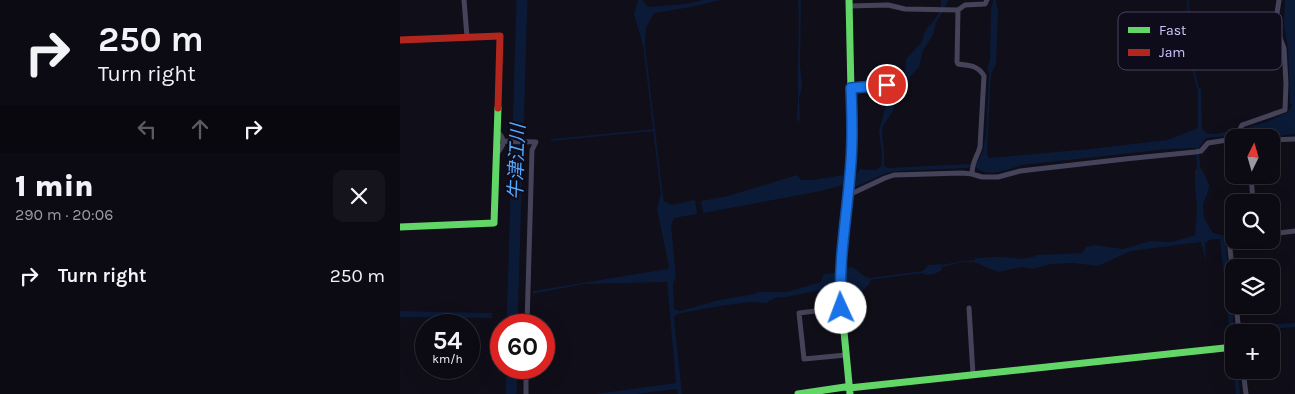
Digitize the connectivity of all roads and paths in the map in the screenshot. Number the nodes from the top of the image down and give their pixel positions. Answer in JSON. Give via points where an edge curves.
{"nodes":[{"id":1,"x":464,"y":0,"type":"edge"},
{"id":2,"x":987,"y":0,"type":"edge"},
{"id":3,"x":849,"y":3,"type":"edge"},
{"id":4,"x":958,"y":10,"type":"junction"},
{"id":5,"x":467,"y":38,"type":"junction"},
{"id":6,"x":400,"y":40,"type":"edge"},
{"id":7,"x":1282,"y":42,"type":"edge"},
{"id":8,"x":887,"y":72,"type":"dead end"},
{"id":9,"x":851,"y":88,"type":"junction"},
{"id":10,"x":1241,"y":129,"type":"edge"},
{"id":11,"x":497,"y":130,"type":"junction"},
{"id":12,"x":1295,"y":139,"type":"edge"},
{"id":13,"x":1225,"y":140,"type":"edge"},
{"id":14,"x":1280,"y":140,"type":"edge"},
{"id":15,"x":503,"y":141,"type":"junction"},
{"id":16,"x":496,"y":156,"type":"junction"},
{"id":17,"x":972,"y":172,"type":"junction"},
{"id":18,"x":848,"y":194,"type":"junction"},
{"id":19,"x":400,"y":227,"type":"edge"},
{"id":20,"x":1295,"y":231,"type":"edge"},
{"id":21,"x":1280,"y":233,"type":"edge"},
{"id":22,"x":841,"y":308,"type":"junction"},
{"id":23,"x":969,"y":308,"type":"dead end"},
{"id":24,"x":527,"y":314,"type":"edge"},
{"id":25,"x":1225,"y":348,"type":"edge"},
{"id":26,"x":846,"y":355,"type":"junction"},
{"id":27,"x":973,"y":375,"type":"junction"},
{"id":28,"x":526,"y":379,"type":"edge"},
{"id":29,"x":1244,"y":379,"type":"edge"},
{"id":30,"x":850,"y":391,"type":"edge"},
{"id":31,"x":526,"y":394,"type":"edge"},
{"id":32,"x":798,"y":394,"type":"edge"},
{"id":33,"x":1246,"y":394,"type":"edge"}],
"edges":[{"from":1,"to":5,"type":"street"},
{"from":2,"to":4,"type":"street","via":[[984,4],[965,5]]},
{"from":3,"to":4,"type":"street"},
{"from":3,"to":9,"type":"street"},
{"from":4,"to":17,"type":"street","via":[[956,62],[975,67],[984,76],[980,147]]},
{"from":5,"to":6,"type":"street"},
{"from":5,"to":11,"type":"street","via":[[500,36]]},
{"from":7,"to":10,"type":"street","via":[[1285,110],[1242,125]]},
{"from":8,"to":9,"type":"street","via":[[887,85]]},
{"from":9,"to":18,"type":"street"},
{"from":11,"to":15,"type":"street"},
{"from":11,"to":16,"type":"street"},
{"from":12,"to":14,"type":"street"},
{"from":13,"to":17,"type":"street","via":[[1208,143],[1198,152],[1030,170],[998,177],[982,177]]},
{"from":15,"to":16,"type":"street"},
{"from":15,"to":24,"type":"street","via":[[536,142],[532,150]]},
{"from":16,"to":19,"type":"street","via":[[494,223]]},
{"from":17,"to":18,"type":"street","via":[[894,175]]},
{"from":18,"to":22,"type":"street","via":[[840,273]]},
{"from":20,"to":21,"type":"street"},
{"from":22,"to":26,"type":"street"},
{"from":22,"to":26,"type":"street","via":[[799,313],[804,359]]},
{"from":23,"to":27,"type":"street"},
{"from":25,"to":27,"type":"street"},
{"from":26,"to":30,"type":"street"},
{"from":27,"to":30,"type":"street"},
{"from":28,"to":31,"type":"street"},
{"from":29,"to":33,"type":"street"},
{"from":30,"to":32,"type":"street","via":[[845,387]]}]}
